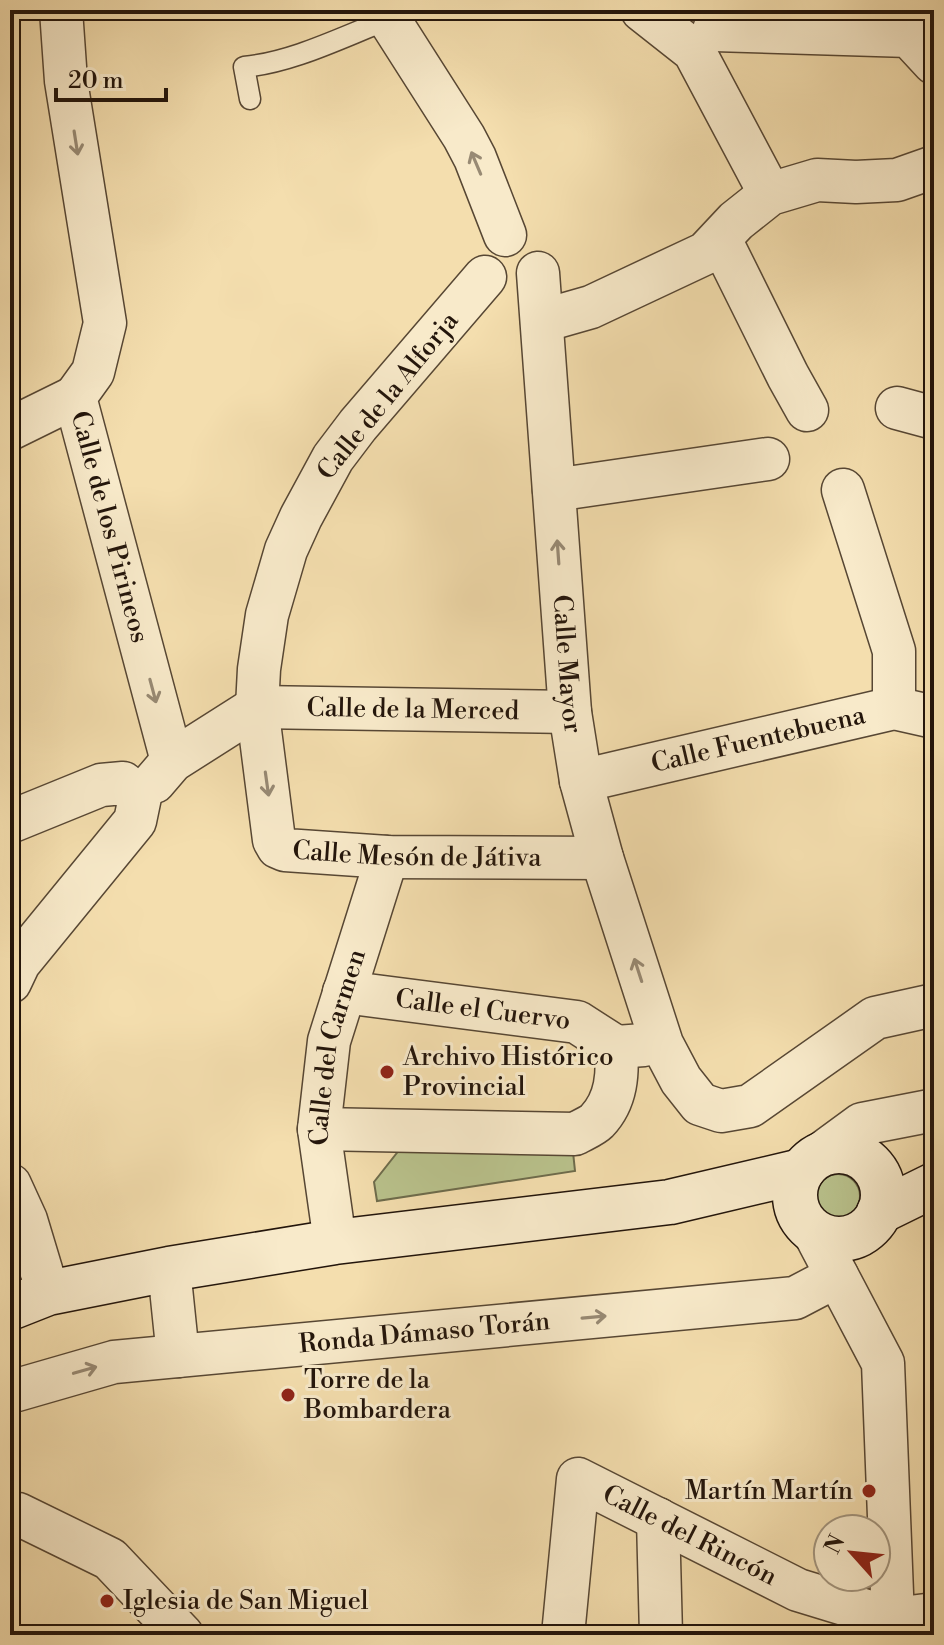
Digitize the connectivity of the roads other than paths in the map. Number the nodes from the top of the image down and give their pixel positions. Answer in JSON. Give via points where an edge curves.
{"nodes":[{"id":1,"x":61,"y":10,"type":"edge"},
{"id":2,"x":642,"y":10,"type":"edge"},
{"id":3,"x":386,"y":14,"type":"edge"},
{"id":4,"x":710,"y":30,"type":"edge"},
{"id":5,"x":934,"y":63,"type":"edge"},
{"id":6,"x":250,"y":99,"type":"dead end"},
{"id":7,"x":934,"y":167,"type":"edge"},
{"id":8,"x":770,"y":194,"type":"junction"},
{"id":9,"x":505,"y":235,"type":"junction"},
{"id":10,"x":720,"y":239,"type":"junction"},
{"id":11,"x":538,"y":273,"type":"junction"},
{"id":12,"x":485,"y":277,"type":"junction"},
{"id":13,"x":542,"y":321,"type":"junction"},
{"id":14,"x":75,"y":397,"type":"junction"},
{"id":15,"x":807,"y":410,"type":"dead end"},
{"id":16,"x":10,"y":429,"type":"edge"},
{"id":17,"x":768,"y":459,"type":"dead end"},
{"id":18,"x":554,"y":490,"type":"junction"},
{"id":19,"x":843,"y":490,"type":"dead end"},
{"id":20,"x":257,"y":707,"type":"junction"},
{"id":21,"x":570,"y":712,"type":"junction"},
{"id":22,"x":914,"y":713,"type":"edge"},
{"id":23,"x":172,"y":761,"type":"junction"},
{"id":24,"x":581,"y":781,"type":"junction"},
{"id":25,"x":120,"y":791,"type":"junction"},
{"id":26,"x":10,"y":822,"type":"edge"},
{"id":27,"x":387,"y":857,"type":"junction"},
{"id":28,"x":602,"y":858,"type":"junction"},
{"id":29,"x":10,"y":982,"type":"edge"},
{"id":30,"x":344,"y":992,"type":"junction"},
{"id":31,"x":934,"y":1005,"type":"edge"},
{"id":32,"x":662,"y":1044,"type":"junction"},
{"id":33,"x":616,"y":1047,"type":"junction"},
{"id":34,"x":934,"y":1110,"type":"edge"},
{"id":35,"x":319,"y":1129,"type":"junction"},
{"id":36,"x":934,"y":1168,"type":"edge"},
{"id":37,"x":838,"y":1179,"type":"junction"},
{"id":38,"x":10,"y":1185,"type":"edge"},
{"id":39,"x":934,"y":1185,"type":"edge"},
{"id":40,"x":335,"y":1242,"type":"junction"},
{"id":41,"x":169,"y":1269,"type":"junction"},
{"id":42,"x":837,"y":1276,"type":"junction"},
{"id":43,"x":29,"y":1301,"type":"edge"},
{"id":44,"x":178,"y":1356,"type":"junction"},
{"id":45,"x":10,"y":1392,"type":"edge"},
{"id":46,"x":10,"y":1514,"type":"edge"},
{"id":47,"x":658,"y":1519,"type":"junction"},
{"id":48,"x":934,"y":1614,"type":"edge"},
{"id":49,"x":892,"y":1627,"type":"edge"},
{"id":50,"x":182,"y":1635,"type":"edge"},
{"id":51,"x":563,"y":1635,"type":"edge"},
{"id":52,"x":661,"y":1635,"type":"edge"}],
"edges":[{"from":1,"to":14,"type":"street","name":"Calle de los Pirineos","one_way":true,"via":[[66,81],[105,323],[93,372]]},
{"from":2,"to":4,"type":"street"},
{"from":3,"to":6,"type":"lane","via":[[303,53],[244,67]]},
{"from":9,"to":3,"type":"street","one_way":true,"via":[[464,137]]},
{"from":4,"to":5,"type":"street","via":[[909,36]]},
{"from":4,"to":8,"type":"street"},
{"from":7,"to":8,"type":"street","via":[[897,180],[817,180]]},
{"from":8,"to":10,"type":"street"},
{"from":9,"to":11,"type":"street","via":[[517,235],[533,245]]},
{"from":9,"to":12,"type":"street","via":[[485,250]]},
{"from":10,"to":13,"type":"street","via":[[706,253],[633,288]]},
{"from":10,"to":15,"type":"street"},
{"from":11,"to":12,"type":"street","via":[[516,292],[498,290]]},
{"from":11,"to":13,"type":"street","name":"Calle Mayor"},
{"from":12,"to":20,"type":"street","name":"Calle de la Alforja","via":[[358,425],[316,486],[286,550],[267,615]]},
{"from":13,"to":18,"type":"street","name":"Calle Mayor"},
{"from":14,"to":16,"type":"street"},
{"from":14,"to":23,"type":"street","name":"Calle de los Pirineos","one_way":true},
{"from":17,"to":18,"type":"street"},
{"from":21,"to":18,"type":"street","name":"Calle Mayor","one_way":true},
{"from":19,"to":22,"type":"street"},
{"from":20,"to":21,"type":"street","name":"Calle de la Merced"},
{"from":20,"to":23,"type":"street"},
{"from":20,"to":27,"type":"street","name":"Calle Mesón de Játiva","one_way":true,"via":[[278,847]]},
{"from":21,"to":24,"type":"street","name":"Calle Mayor"},
{"from":22,"to":24,"type":"street","name":"Calle Fuentebuena"},
{"from":23,"to":25,"type":"street"},
{"from":24,"to":28,"type":"street","name":"Calle Mayor"},
{"from":25,"to":26,"type":"street"},
{"from":25,"to":29,"type":"street","via":[[135,821],[19,963]]},
{"from":27,"to":28,"type":"street","name":"Calle Mesón de Játiva"},
{"from":27,"to":30,"type":"street","name":"Calle del Carmen"},
{"from":32,"to":28,"type":"street","name":"Calle Mayor","one_way":true},
{"from":30,"to":33,"type":"street","name":"Calle el Cuervo","via":[[577,1022]]},
{"from":30,"to":35,"type":"street","name":"Calle del Carmen","via":[[329,1041]]},
{"from":31,"to":32,"type":"street","via":[[875,1018],[750,1106],[721,1111],[700,1104]]},
{"from":32,"to":33,"type":"street"},
{"from":33,"to":35,"type":"street","via":[[618,1076],[609,1102],[596,1122],[575,1134]]},
{"from":34,"to":37,"type":"street"},
{"from":35,"to":40,"type":"street","name":"Calle del Carmen"},
{"from":36,"to":37,"type":"main road"},
{"from":37,"to":39,"type":"main road"},
{"from":37,"to":40,"type":"main road"},
{"from":37,"to":42,"type":"street"},
{"from":38,"to":43,"type":"street","via":[[26,1220]]},
{"from":40,"to":41,"type":"main road"},
{"from":41,"to":43,"type":"main road"},
{"from":41,"to":44,"type":"street"},
{"from":44,"to":42,"type":"street","name":"Ronda Dámaso Torán","one_way":true,"via":[[795,1298]]},
{"from":42,"to":49,"type":"street","via":[[883,1363]]},
{"from":45,"to":44,"type":"street","name":"Ronda Dámaso Torán","one_way":true,"via":[[114,1362]]},
{"from":46,"to":50,"type":"street","via":[[110,1559]]},
{"from":47,"to":49,"type":"street","name":"Calle del Rincón","via":[[798,1590]]},
{"from":47,"to":51,"type":"street","name":"Calle del Rincón","via":[[578,1479]]},
{"from":47,"to":52,"type":"street"},
{"from":48,"to":49,"type":"street"}]}
